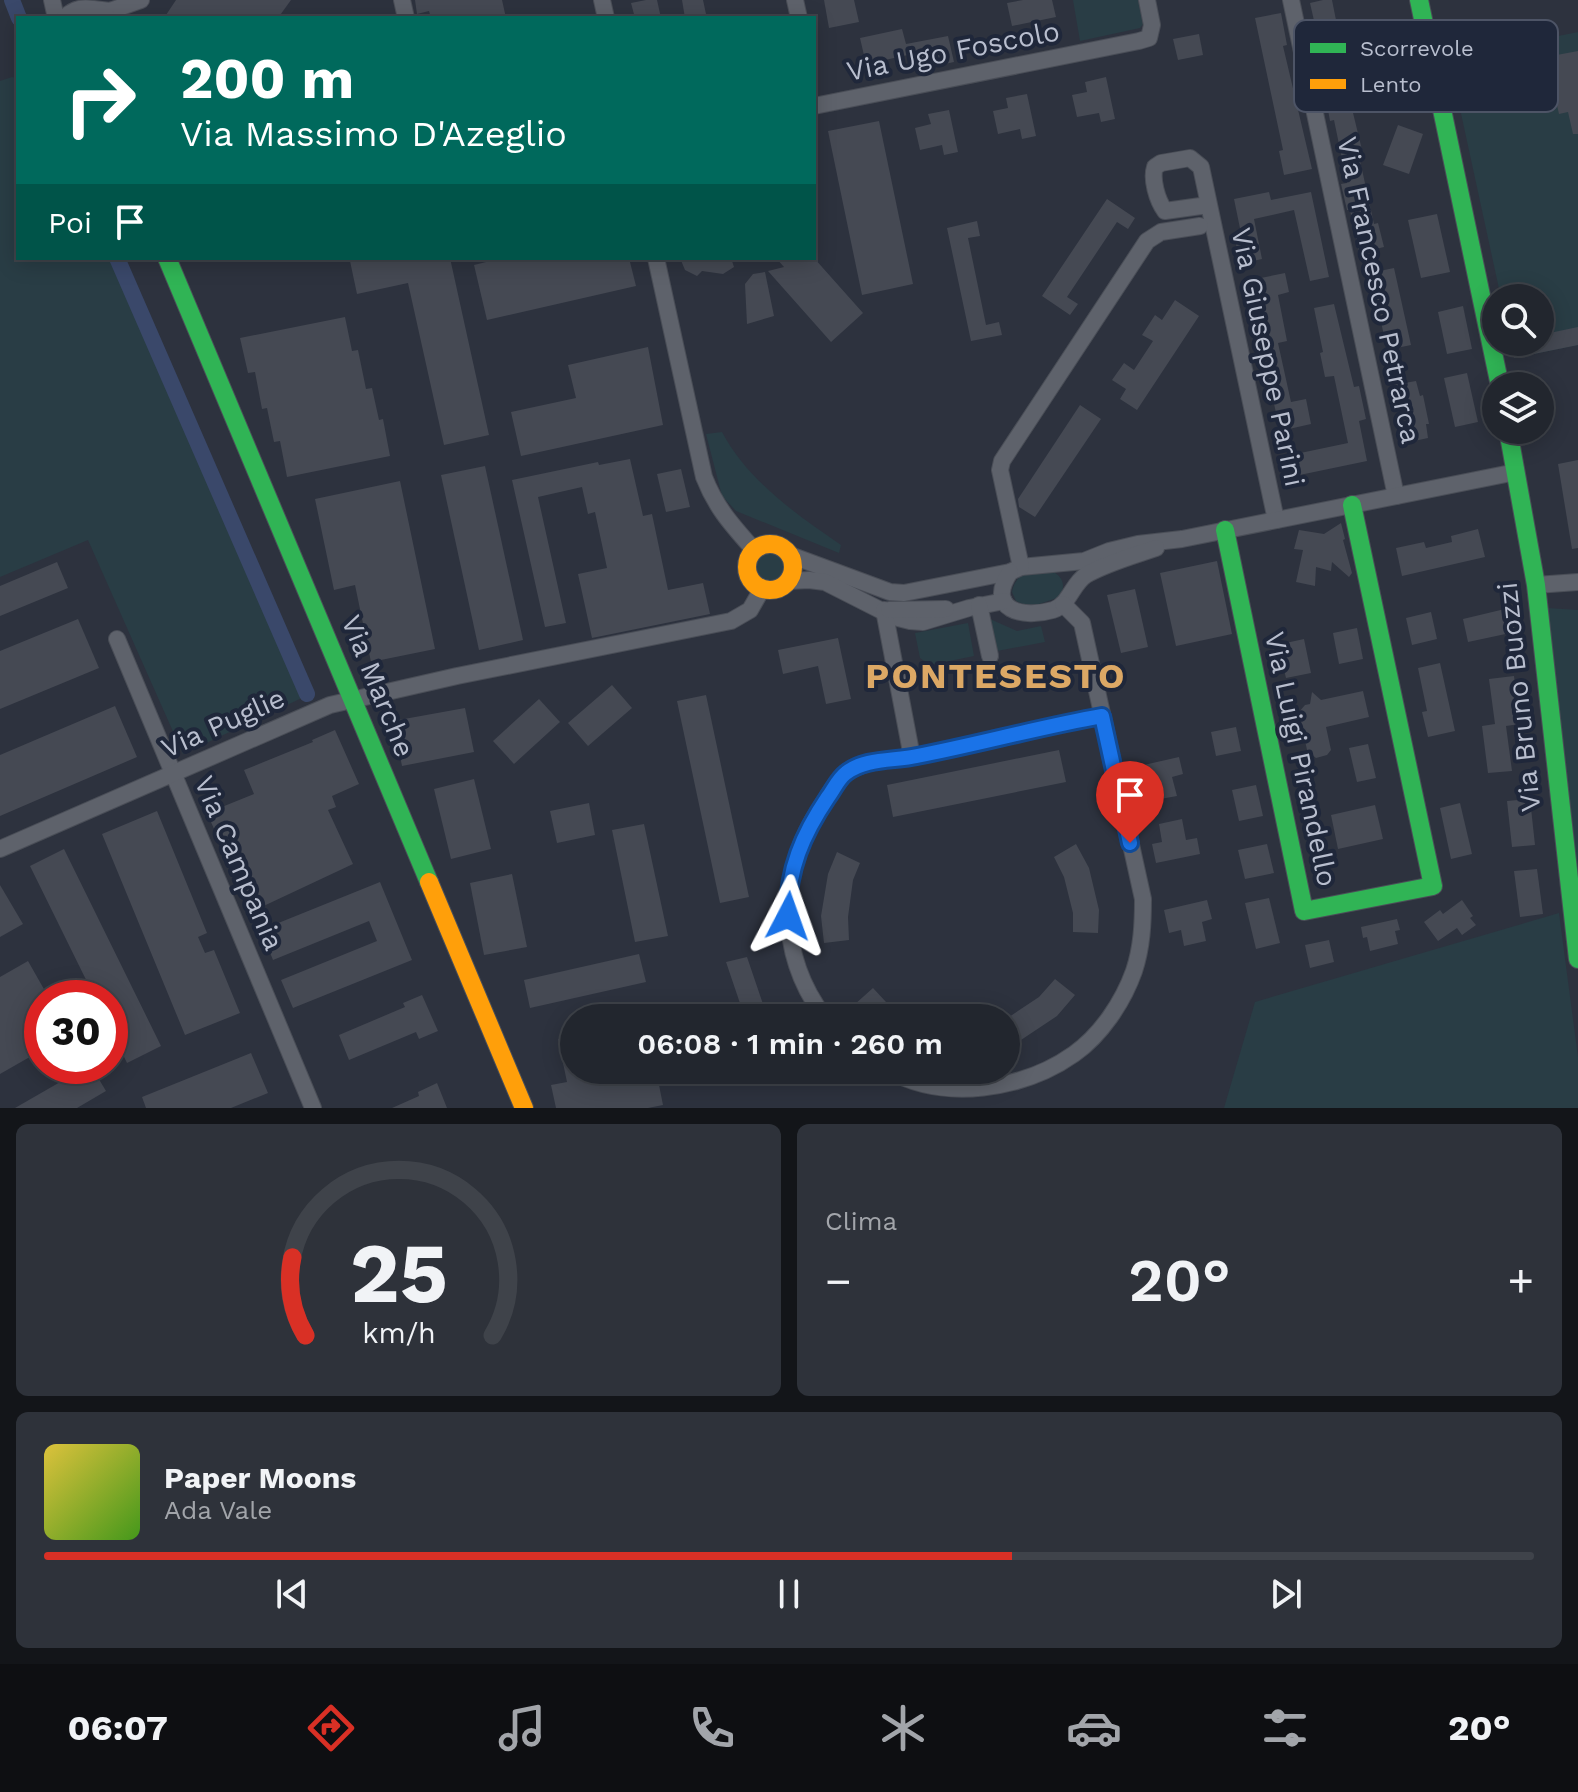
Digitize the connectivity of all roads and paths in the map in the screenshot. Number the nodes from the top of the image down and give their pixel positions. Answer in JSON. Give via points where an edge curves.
{"nodes":[{"id":1,"x":143,"y":0,"type":"edge"},
{"id":2,"x":1147,"y":0,"type":"edge"},
{"id":3,"x":1291,"y":0,"type":"edge"},
{"id":4,"x":1419,"y":0,"type":"edge"},
{"id":5,"x":89,"y":9,"type":"edge"},
{"id":6,"x":67,"y":16,"type":"edge"},
{"id":7,"x":1295,"y":20,"type":"edge"},
{"id":8,"x":1423,"y":20,"type":"edge"},
{"id":9,"x":816,"y":101,"type":"edge"},
{"id":10,"x":1315,"y":112,"type":"edge"},
{"id":11,"x":1443,"y":112,"type":"edge"},
{"id":12,"x":1208,"y":205,"type":"dead end"},
{"id":13,"x":1200,"y":226,"type":"dead end"},
{"id":14,"x":168,"y":260,"type":"edge"},
{"id":15,"x":656,"y":260,"type":"edge"},
{"id":16,"x":1497,"y":372,"type":"edge"},
{"id":17,"x":1511,"y":444,"type":"edge"},
{"id":18,"x":1516,"y":472,"type":"junction"},
{"id":19,"x":1396,"y":496,"type":"junction"},
{"id":20,"x":1352,"y":505,"type":"junction"},
{"id":21,"x":1276,"y":520,"type":"junction"},
{"id":22,"x":1225,"y":530,"type":"junction"},
{"id":23,"x":1182,"y":539,"type":"junction"},
{"id":24,"x":754,"y":550,"type":"junction"},
{"id":25,"x":790,"y":555,"type":"junction"},
{"id":26,"x":1060,"y":565,"type":"junction"},
{"id":27,"x":1015,"y":569,"type":"junction"},
{"id":28,"x":788,"y":581,"type":"junction"},
{"id":29,"x":1578,"y":582,"type":"edge"},
{"id":30,"x":1536,"y":585,"type":"junction"},
{"id":31,"x":762,"y":589,"type":"junction"},
{"id":32,"x":1067,"y":596,"type":"junction"},
{"id":33,"x":1004,"y":601,"type":"junction"},
{"id":34,"x":974,"y":606,"type":"junction"},
{"id":35,"x":884,"y":610,"type":"junction"},
{"id":36,"x":117,"y":639,"type":"dead end"},
{"id":37,"x":990,"y":656,"type":"dead end"},
{"id":38,"x":351,"y":699,"type":"junction"},
{"id":39,"x":1102,"y":716,"type":"junction"},
{"id":40,"x":912,"y":757,"type":"junction"},
{"id":41,"x":173,"y":773,"type":"junction"},
{"id":42,"x":0,"y":849,"type":"edge"},
{"id":43,"x":1578,"y":959,"type":"edge"},
{"id":44,"x":814,"y":1004,"type":"edge"},
{"id":45,"x":1020,"y":1079,"type":"edge"},
{"id":46,"x":926,"y":1084,"type":"edge"},
{"id":47,"x":1004,"y":1084,"type":"edge"},
{"id":48,"x":313,"y":1108,"type":"edge"},
{"id":49,"x":524,"y":1108,"type":"edge"}],
"edges":[{"from":1,"to":5,"type":"street","via":[[110,11]]},
{"from":2,"to":9,"type":"street","name":"Via Ugo Foscolo","via":[[1149,38]]},
{"from":3,"to":7,"type":"street","name":"Via Francesco Petrarca"},
{"from":4,"to":8,"type":"street"},
{"from":5,"to":6,"type":"street"},
{"from":10,"to":19,"type":"street","name":"Via Francesco Petrarca"},
{"from":11,"to":16,"type":"street"},
{"from":12,"to":21,"type":"street","name":"Via Giuseppe Parini"},
{"from":13,"to":27,"type":"street","via":[[1161,232],[1147,241],[1002,461]]},
{"from":14,"to":38,"type":"street","name":"Via Marche"},
{"from":15,"to":24,"type":"street","via":[[704,477],[722,515]]},
{"from":17,"to":18,"type":"street","name":"Via Bruno Buozzi"},
{"from":18,"to":19,"type":"street"},
{"from":18,"to":30,"type":"street","name":"Via Bruno Buozzi"},
{"from":19,"to":20,"type":"street"},
{"from":20,"to":21,"type":"street"},
{"from":20,"to":22,"type":"street","name":"Via Luigi Pirandello","via":[[1433,886],[1304,911]]},
{"from":21,"to":22,"type":"street"},
{"from":22,"to":23,"type":"street"},
{"from":23,"to":26,"type":"street","via":[[1138,544]]},
{"from":23,"to":32,"type":"street","via":[[1088,574]]},
{"from":24,"to":25,"type":"street","via":[[773,544]]},
{"from":24,"to":31,"type":"street","via":[[746,568]]},
{"from":25,"to":27,"type":"street","via":[[904,593]]},
{"from":25,"to":28,"type":"street"},
{"from":26,"to":27,"type":"street"},
{"from":26,"to":32,"type":"street","via":[[1066,571]]},
{"from":27,"to":33,"type":"street","via":[[1002,589]]},
{"from":28,"to":31,"type":"street","via":[[773,591]]},
{"from":28,"to":35,"type":"street","via":[[825,582]]},
{"from":29,"to":30,"type":"street"},
{"from":30,"to":43,"type":"street","name":"Via Bruno Buozzi"},
{"from":31,"to":38,"type":"street","name":"Via Puglie","via":[[750,610],[731,621]]},
{"from":32,"to":33,"type":"street","via":[[1055,609],[1023,614]]},
{"from":32,"to":39,"type":"street","via":[[1082,623]]},
{"from":33,"to":34,"type":"street"},
{"from":34,"to":35,"type":"street","via":[[923,622]]},
{"from":34,"to":37,"type":"street"},
{"from":35,"to":40,"type":"street"},
{"from":36,"to":41,"type":"street","name":"Via Campania"},
{"from":38,"to":41,"type":"street","name":"Via Puglie"},
{"from":38,"to":49,"type":"street","name":"Via Marche"},
{"from":39,"to":40,"type":"street"},
{"from":39,"to":45,"type":"street","via":[[1143,899],[1143,936],[1134,972],[1111,1015],[1074,1054]]},
{"from":40,"to":44,"type":"street","via":[[867,763],[847,772],[807,828],[794,862],[789,934],[797,969]]},
{"from":41,"to":42,"type":"street","name":"Via Puglie"},
{"from":41,"to":48,"type":"street","name":"Via Campania"},
{"from":46,"to":47,"type":"street","via":[[965,1089]]}]}
